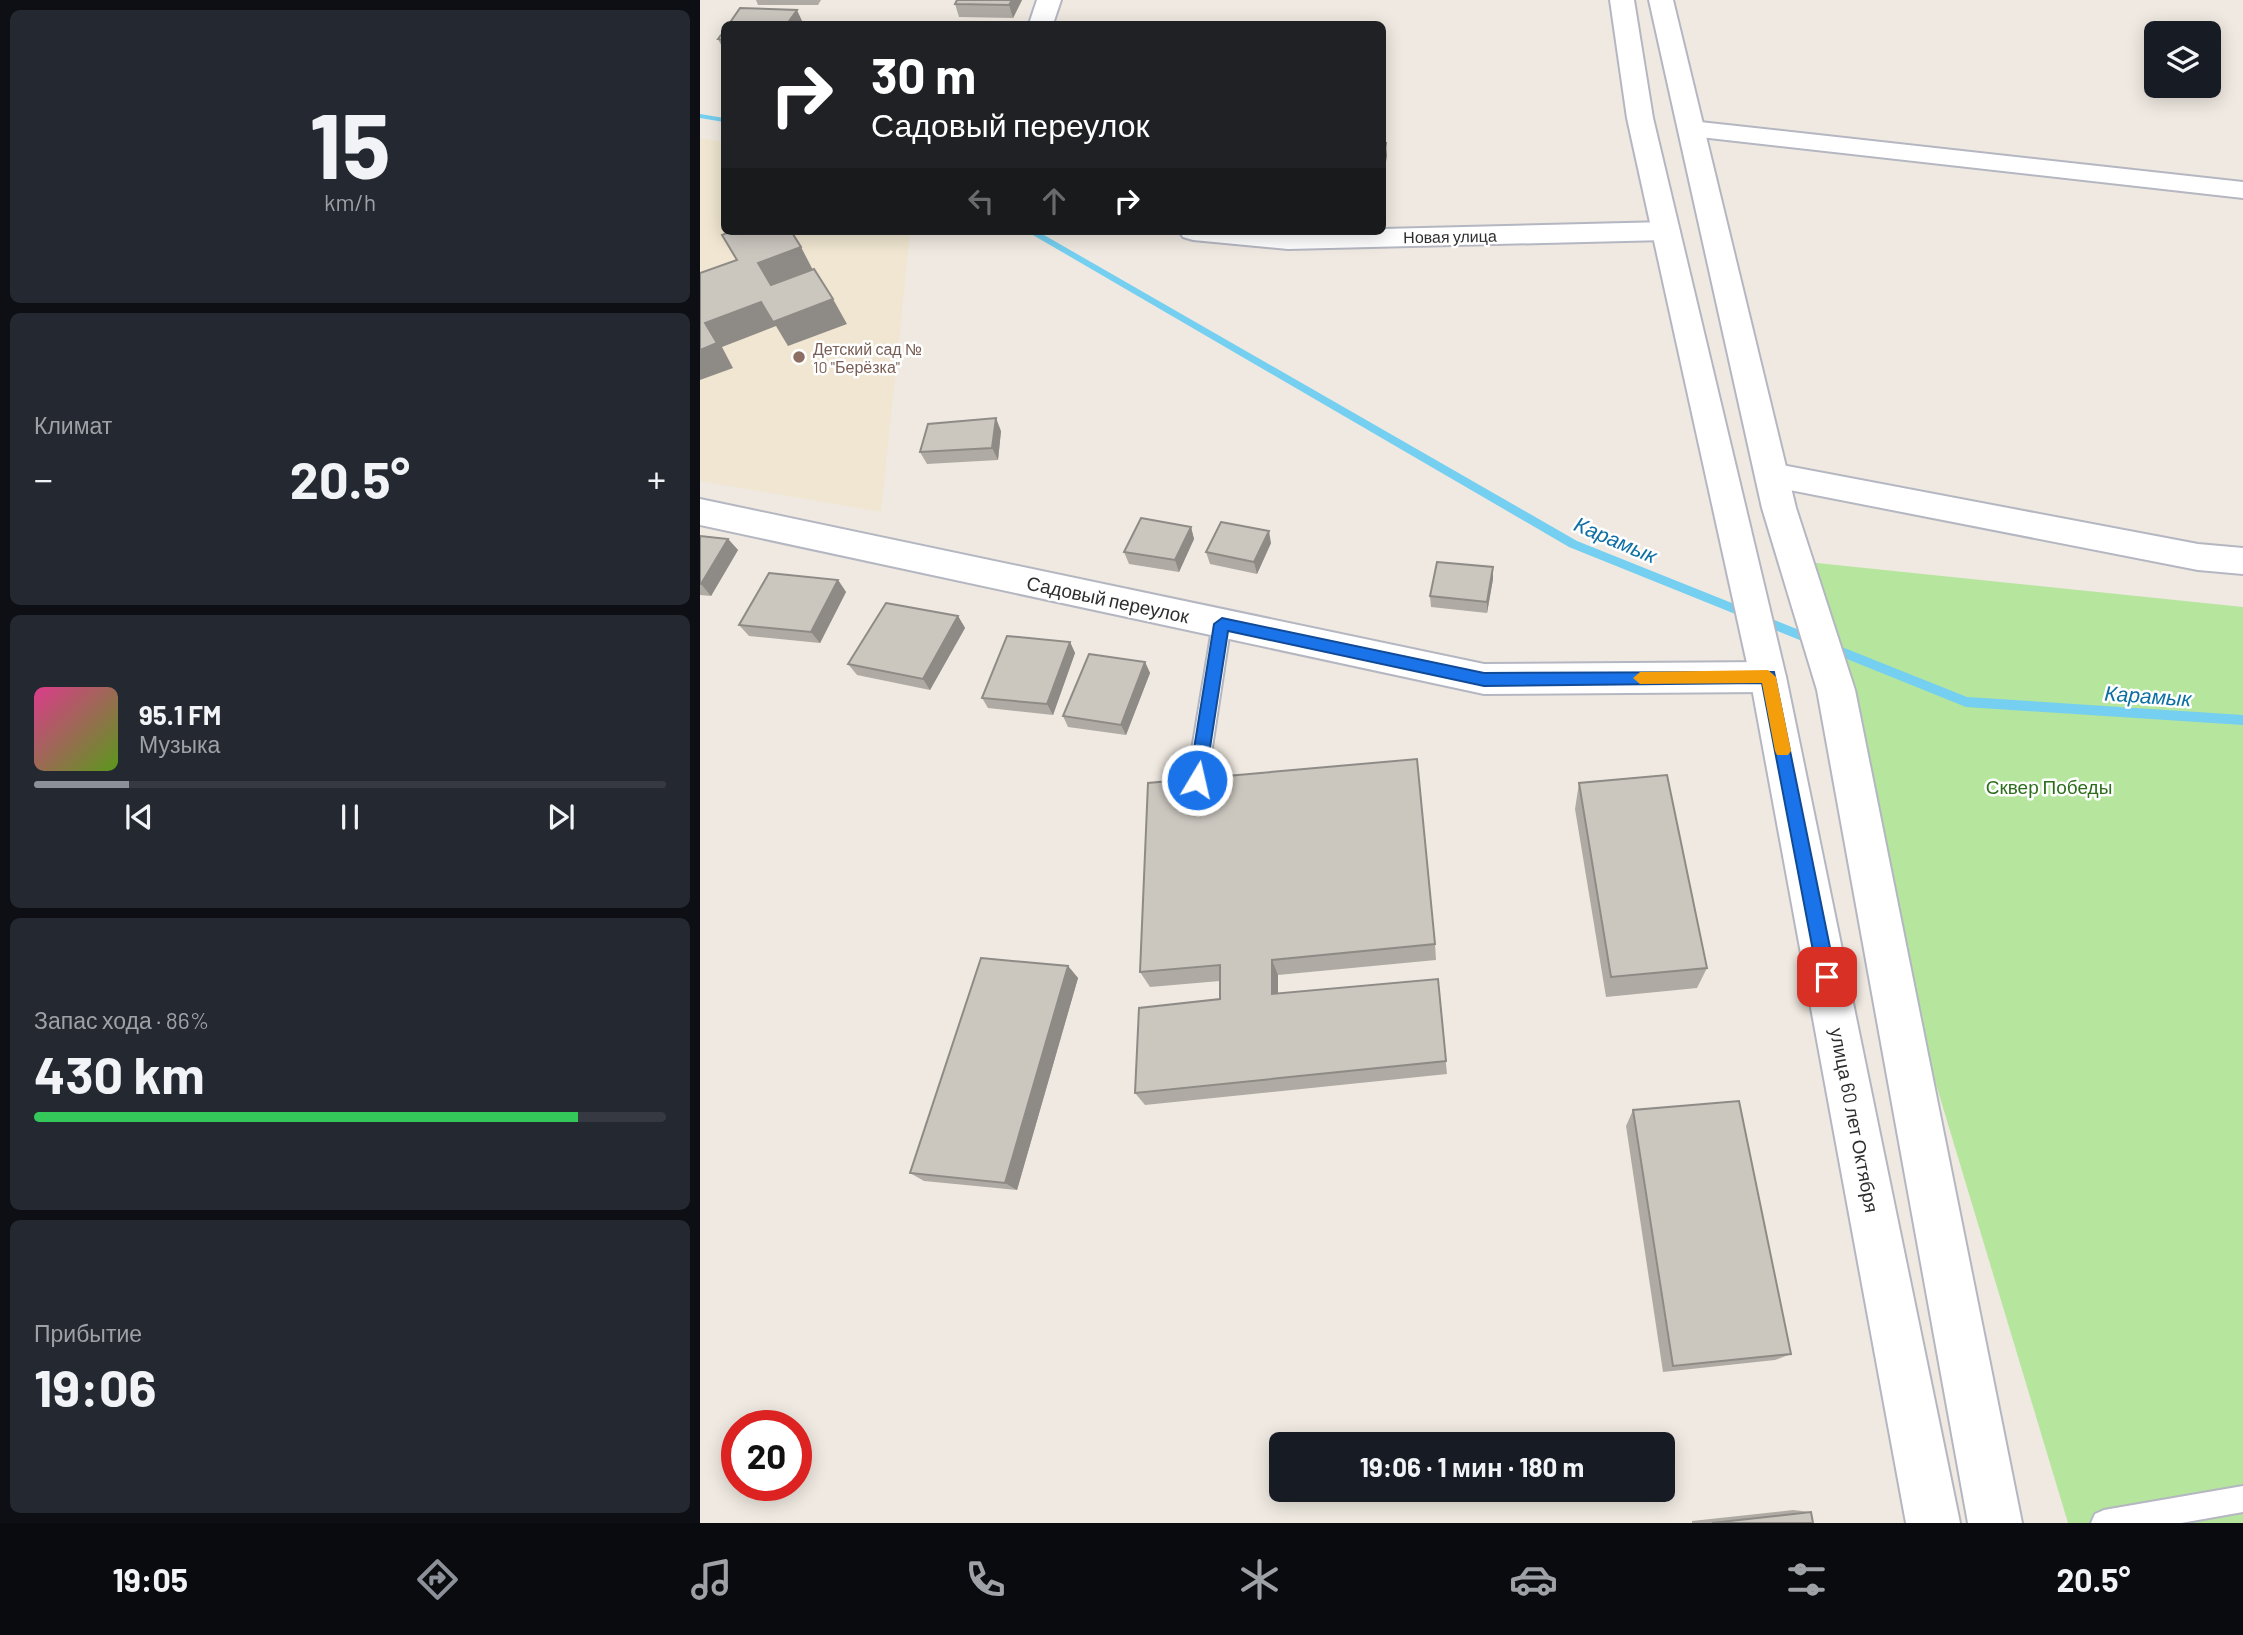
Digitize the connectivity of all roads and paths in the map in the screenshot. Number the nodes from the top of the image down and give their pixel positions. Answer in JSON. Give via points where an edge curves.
{"nodes":[{"id":1,"x":1049,"y":0,"type":"edge"},
{"id":2,"x":1622,"y":0,"type":"edge"},
{"id":3,"x":1661,"y":0,"type":"edge"},
{"id":4,"x":1042,"y":21,"type":"edge"},
{"id":5,"x":1691,"y":129,"type":"junction"},
{"id":6,"x":2243,"y":190,"type":"edge"},
{"id":7,"x":1666,"y":231,"type":"junction"},
{"id":8,"x":1235,"y":235,"type":"edge"},
{"id":9,"x":1771,"y":475,"type":"junction"},
{"id":10,"x":700,"y":512,"type":"edge"},
{"id":11,"x":2243,"y":561,"type":"edge"},
{"id":12,"x":1222,"y":624,"type":"junction"},
{"id":13,"x":1768,"y":677,"type":"junction"},
{"id":14,"x":1197,"y":780,"type":"edge"},
{"id":15,"x":2243,"y":1499,"type":"edge"},
{"id":16,"x":1933,"y":1523,"type":"edge"},
{"id":17,"x":1995,"y":1523,"type":"edge"},
{"id":18,"x":2104,"y":1523,"type":"edge"}],
"edges":[{"from":1,"to":4,"type":"street"},
{"from":2,"to":7,"type":"street","name":"улица 60 лет Октября","via":[[1640,118]]},
{"from":3,"to":5,"type":"street"},
{"from":5,"to":6,"type":"street"},
{"from":5,"to":9,"type":"street"},
{"from":7,"to":8,"type":"street","name":"Новая улица","via":[[1288,240]]},
{"from":7,"to":13,"type":"street","name":"улица 60 лет Октября"},
{"from":9,"to":11,"type":"street","via":[[2198,557]]},
{"from":9,"to":17,"type":"street","via":[[1836,690]]},
{"from":10,"to":12,"type":"street","name":"Садовый переулок"},
{"from":12,"to":13,"type":"street","name":"Садовый переулок","via":[[1484,679]]},
{"from":12,"to":14,"type":"lane"},
{"from":13,"to":16,"type":"street","name":"улица 60 лет Октября"},
{"from":15,"to":18,"type":"lane"}]}
